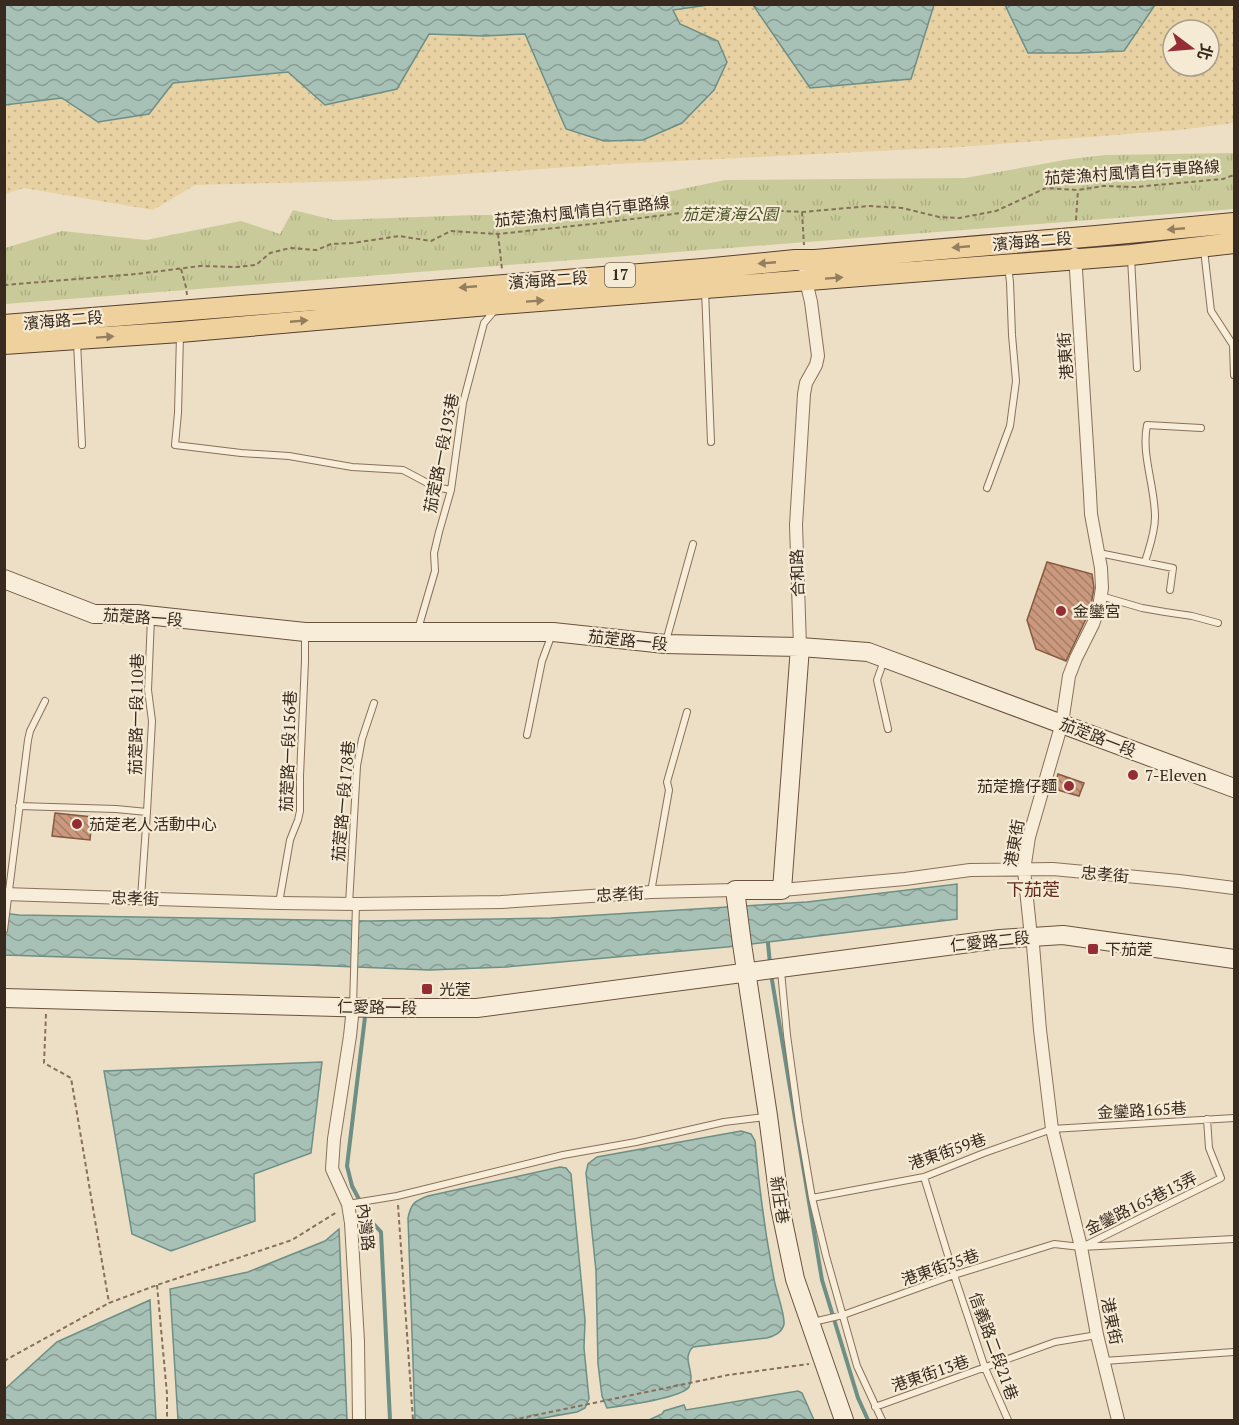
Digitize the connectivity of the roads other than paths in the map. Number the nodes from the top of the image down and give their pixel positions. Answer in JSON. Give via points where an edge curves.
{"nodes":[{"id":1,"x":1234,"y":223,"type":"edge"},
{"id":2,"x":1074,"y":238,"type":"junction"},
{"id":3,"x":1234,"y":243,"type":"edge"},
{"id":4,"x":1204,"y":247,"type":"junction"},
{"id":5,"x":1131,"y":255,"type":"junction"},
{"id":6,"x":1075,"y":259,"type":"junction"},
{"id":7,"x":805,"y":260,"type":"junction"},
{"id":8,"x":1007,"y":264,"type":"junction"},
{"id":9,"x":806,"y":281,"type":"junction"},
{"id":10,"x":502,"y":284,"type":"junction"},
{"id":11,"x":705,"y":288,"type":"junction"},
{"id":12,"x":500,"y":304,"type":"junction"},
{"id":13,"x":183,"y":310,"type":"junction"},
{"id":14,"x":4,"y":325,"type":"edge"},
{"id":15,"x":180,"y":332,"type":"junction"},
{"id":16,"x":77,"y":338,"type":"junction"},
{"id":17,"x":4,"y":344,"type":"edge"},
{"id":18,"x":1137,"y":368,"type":"dead end"},
{"id":19,"x":1234,"y":375,"type":"edge"},
{"id":20,"x":1201,"y":428,"type":"dead end"},
{"id":21,"x":711,"y":442,"type":"dead end"},
{"id":22,"x":82,"y":445,"type":"dead end"},
{"id":23,"x":987,"y":488,"type":"dead end"},
{"id":24,"x":451,"y":490,"type":"junction"},
{"id":25,"x":693,"y":544,"type":"dead end"},
{"id":26,"x":1097,"y":553,"type":"junction"},
{"id":27,"x":1144,"y":562,"type":"junction"},
{"id":28,"x":4,"y":579,"type":"edge"},
{"id":29,"x":1170,"y":590,"type":"dead end"},
{"id":30,"x":1101,"y":596,"type":"junction"},
{"id":31,"x":151,"y":616,"type":"junction"},
{"id":32,"x":1218,"y":623,"type":"dead end"},
{"id":33,"x":305,"y":632,"type":"junction"},
{"id":34,"x":553,"y":632,"type":"junction"},
{"id":35,"x":417,"y":633,"type":"junction"},
{"id":36,"x":665,"y":644,"type":"junction"},
{"id":37,"x":800,"y":647,"type":"junction"},
{"id":38,"x":894,"y":662,"type":"junction"},
{"id":39,"x":45,"y":701,"type":"dead end"},
{"id":40,"x":374,"y":703,"type":"dead end"},
{"id":41,"x":687,"y":712,"type":"dead end"},
{"id":42,"x":1062,"y":723,"type":"junction"},
{"id":43,"x":888,"y":729,"type":"dead end"},
{"id":44,"x":527,"y":735,"type":"dead end"},
{"id":45,"x":1234,"y":788,"type":"edge"},
{"id":46,"x":19,"y":806,"type":"junction"},
{"id":47,"x":147,"y":812,"type":"junction"},
{"id":48,"x":1024,"y":870,"type":"junction"},
{"id":49,"x":1234,"y":888,"type":"edge"},
{"id":50,"x":782,"y":890,"type":"junction"},
{"id":51,"x":651,"y":892,"type":"junction"},
{"id":52,"x":7,"y":894,"type":"edge"},
{"id":53,"x":736,"y":897,"type":"junction"},
{"id":54,"x":141,"y":898,"type":"junction"},
{"id":55,"x":279,"y":903,"type":"junction"},
{"id":56,"x":354,"y":908,"type":"junction"},
{"id":57,"x":4,"y":930,"type":"edge"},
{"id":58,"x":1031,"y":937,"type":"junction"},
{"id":59,"x":1234,"y":959,"type":"edge"},
{"id":60,"x":765,"y":970,"type":"junction"},
{"id":61,"x":4,"y":998,"type":"edge"},
{"id":62,"x":353,"y":1007,"type":"junction"},
{"id":63,"x":768,"y":1116,"type":"junction"},
{"id":64,"x":1234,"y":1118,"type":"edge"},
{"id":65,"x":1207,"y":1119,"type":"junction"},
{"id":66,"x":1052,"y":1129,"type":"junction"},
{"id":67,"x":924,"y":1177,"type":"junction"},
{"id":68,"x":812,"y":1198,"type":"junction"},
{"id":69,"x":348,"y":1204,"type":"junction"},
{"id":70,"x":1234,"y":1239,"type":"edge"},
{"id":71,"x":1081,"y":1247,"type":"junction"},
{"id":72,"x":954,"y":1275,"type":"junction"},
{"id":73,"x":843,"y":1315,"type":"junction"},
{"id":74,"x":809,"y":1323,"type":"junction"},
{"id":75,"x":1097,"y":1335,"type":"junction"},
{"id":76,"x":1234,"y":1352,"type":"edge"},
{"id":77,"x":1104,"y":1361,"type":"junction"},
{"id":78,"x":985,"y":1368,"type":"junction"},
{"id":79,"x":875,"y":1407,"type":"junction"},
{"id":80,"x":359,"y":1420,"type":"edge"},
{"id":81,"x":844,"y":1420,"type":"edge"},
{"id":82,"x":882,"y":1420,"type":"edge"},
{"id":83,"x":1008,"y":1420,"type":"edge"},
{"id":84,"x":1118,"y":1420,"type":"edge"}],
"edges":[{"from":1,"to":2,"type":"main road","name":"濱海路二段","number":"17","one_way":true},
{"from":2,"to":6,"type":"street","name":"港東街"},
{"from":2,"to":7,"type":"main road","name":"濱海路二段","number":"17","one_way":true},
{"from":3,"to":4,"type":"main road","name":"濱海路二段","number":"17"},
{"from":4,"to":5,"type":"main road","name":"濱海路二段","number":"17"},
{"from":4,"to":19,"type":"lane","via":[[1211,310],[1233,345]]},
{"from":5,"to":6,"type":"main road","name":"濱海路二段","number":"17"},
{"from":5,"to":18,"type":"lane"},
{"from":6,"to":8,"type":"main road","name":"濱海路二段","number":"17"},
{"from":6,"to":26,"type":"street","name":"港東街"},
{"from":7,"to":9,"type":"street","name":"合和路"},
{"from":7,"to":10,"type":"main road","name":"濱海路二段","number":"17","one_way":true},
{"from":9,"to":8,"type":"main road","name":"濱海路二段","number":"17","one_way":true},
{"from":8,"to":23,"type":"lane","via":[[1016,381],[1010,426]]},
{"from":9,"to":11,"type":"main road","name":"濱海路二段","number":"17"},
{"from":9,"to":37,"type":"street","name":"合和路","via":[[818,356],[804,394],[796,525]]},
{"from":10,"to":12,"type":"lane"},
{"from":10,"to":13,"type":"main road","name":"濱海路二段","number":"17","one_way":true},
{"from":12,"to":11,"type":"main road","name":"濱海路二段","number":"17","one_way":true},
{"from":11,"to":21,"type":"lane"},
{"from":15,"to":12,"type":"main road","name":"濱海路二段","number":"17","one_way":true},
{"from":12,"to":24,"type":"lane","name":"茄萣路一段193巷","via":[[484,323],[464,403]]},
{"from":13,"to":14,"type":"main road","name":"濱海路二段","number":"17"},
{"from":13,"to":15,"type":"lane"},
{"from":16,"to":15,"type":"main road","name":"濱海路二段","number":"17","one_way":true},
{"from":15,"to":24,"type":"lane","via":[[175,445],[403,470],[435,487]]},
{"from":16,"to":17,"type":"main road","name":"濱海路二段","number":"17"},
{"from":16,"to":22,"type":"lane"},
{"from":20,"to":27,"type":"lane","via":[[1147,424],[1146,452],[1155,517]]},
{"from":24,"to":35,"type":"lane","name":"茄萣路一段193巷","via":[[434,553],[435,571]]},
{"from":25,"to":36,"type":"lane"},
{"from":26,"to":27,"type":"lane"},
{"from":26,"to":30,"type":"street","name":"港東街"},
{"from":27,"to":29,"type":"lane","via":[[1173,568]]},
{"from":28,"to":31,"type":"street","name":"茄萣路一段","via":[[94,614]]},
{"from":30,"to":32,"type":"lane"},
{"from":30,"to":42,"type":"street","name":"港東街","via":[[1093,624],[1068,676]]},
{"from":31,"to":33,"type":"street","name":"茄萣路一段"},
{"from":31,"to":47,"type":"lane","name":"茄萣路一段110巷","via":[[148,690],[152,721]]},
{"from":33,"to":35,"type":"street","name":"茄萣路一段"},
{"from":33,"to":55,"type":"lane","name":"茄萣路一段156巷","via":[[300,811],[290,840]]},
{"from":34,"to":35,"type":"street","name":"茄萣路一段"},
{"from":34,"to":36,"type":"street","name":"茄萣路一段"},
{"from":34,"to":44,"type":"lane","via":[[542,661]]},
{"from":36,"to":37,"type":"street","name":"茄萣路一段"},
{"from":37,"to":38,"type":"street","name":"茄萣路一段","via":[[868,652]]},
{"from":37,"to":50,"type":"street","name":"合和路"},
{"from":38,"to":42,"type":"street","name":"茄萣路一段"},
{"from":38,"to":43,"type":"lane","via":[[882,666],[877,680]]},
{"from":39,"to":46,"type":"lane","via":[[30,731]]},
{"from":40,"to":56,"type":"lane","name":"茄萣路一段178巷","via":[[357,766]]},
{"from":41,"to":51,"type":"lane","via":[[667,782],[669,790]]},
{"from":42,"to":45,"type":"street","name":"茄萣路一段"},
{"from":42,"to":48,"type":"street","name":"港東街","via":[[1029,837]]},
{"from":46,"to":47,"type":"lane"},
{"from":46,"to":52,"type":"lane"},
{"from":47,"to":54,"type":"lane","name":"茄萣路一段110巷"},
{"from":48,"to":49,"type":"street","name":"忠孝街","via":[[1053,869]]},
{"from":48,"to":50,"type":"street","name":"忠孝街","via":[[970,870]]},
{"from":48,"to":58,"type":"street","name":"港東街"},
{"from":50,"to":53,"type":"street","name":"忠孝街"},
{"from":51,"to":53,"type":"street","name":"忠孝街"},
{"from":51,"to":56,"type":"street","name":"忠孝街"},
{"from":52,"to":54,"type":"street","name":"忠孝街"},
{"from":52,"to":57,"type":"lane"},
{"from":53,"to":60,"type":"street","name":"新庄巷","via":[[742,944]]},
{"from":54,"to":55,"type":"street","name":"忠孝街"},
{"from":55,"to":56,"type":"street","name":"忠孝街"},
{"from":56,"to":62,"type":"lane","name":"茄萣路一段178巷"},
{"from":58,"to":59,"type":"street","name":"仁愛路二段","via":[[1063,935]]},
{"from":58,"to":60,"type":"street","name":"仁愛路二段"},
{"from":58,"to":66,"type":"street","name":"港東街"},
{"from":60,"to":62,"type":"street","name":"仁愛路一段","via":[[477,1008]]},
{"from":60,"to":63,"type":"street","name":"新庄巷"},
{"from":60,"to":68,"type":"lane","via":[[787,1035]]},
{"from":61,"to":62,"type":"street","name":"仁愛路一段"},
{"from":62,"to":69,"type":"street","name":"內灣路","via":[[332,1169]]},
{"from":63,"to":69,"type":"lane","via":[[563,1155],[397,1196]]},
{"from":63,"to":74,"type":"street","name":"新庄巷","via":[[780,1207]]},
{"from":64,"to":65,"type":"lane","name":"金鑾路165巷"},
{"from":65,"to":66,"type":"lane","name":"金鑾路165巷"},
{"from":65,"to":71,"type":"lane","name":"金鑾路165巷13弄","via":[[1209,1148],[1221,1178]]},
{"from":66,"to":67,"type":"lane","name":"港東街59巷"},
{"from":66,"to":71,"type":"street","name":"港東街"},
{"from":67,"to":68,"type":"lane","name":"港東街59巷"},
{"from":67,"to":72,"type":"lane","name":"信義路二段21巷"},
{"from":68,"to":73,"type":"lane"},
{"from":69,"to":80,"type":"street","name":"內灣路","via":[[358,1341]]},
{"from":70,"to":71,"type":"lane","name":"港東街35巷"},
{"from":71,"to":72,"type":"lane","name":"港東街35巷","via":[[1054,1244]]},
{"from":71,"to":75,"type":"street","name":"港東街"},
{"from":72,"to":73,"type":"lane","name":"港東街35巷"},
{"from":72,"to":78,"type":"lane","name":"信義路二段21巷"},
{"from":73,"to":74,"type":"lane","name":"港東街35巷"},
{"from":73,"to":79,"type":"lane","via":[[857,1366]]},
{"from":74,"to":81,"type":"street","name":"新庄巷"},
{"from":75,"to":77,"type":"street","name":"港東街"},
{"from":75,"to":78,"type":"lane","name":"港東街13巷","via":[[1054,1342]]},
{"from":76,"to":77,"type":"lane"},
{"from":77,"to":84,"type":"street","name":"港東街"},
{"from":78,"to":79,"type":"lane","name":"港東街13巷"},
{"from":78,"to":83,"type":"lane","name":"信義路二段21巷"},
{"from":79,"to":82,"type":"lane"}]}
